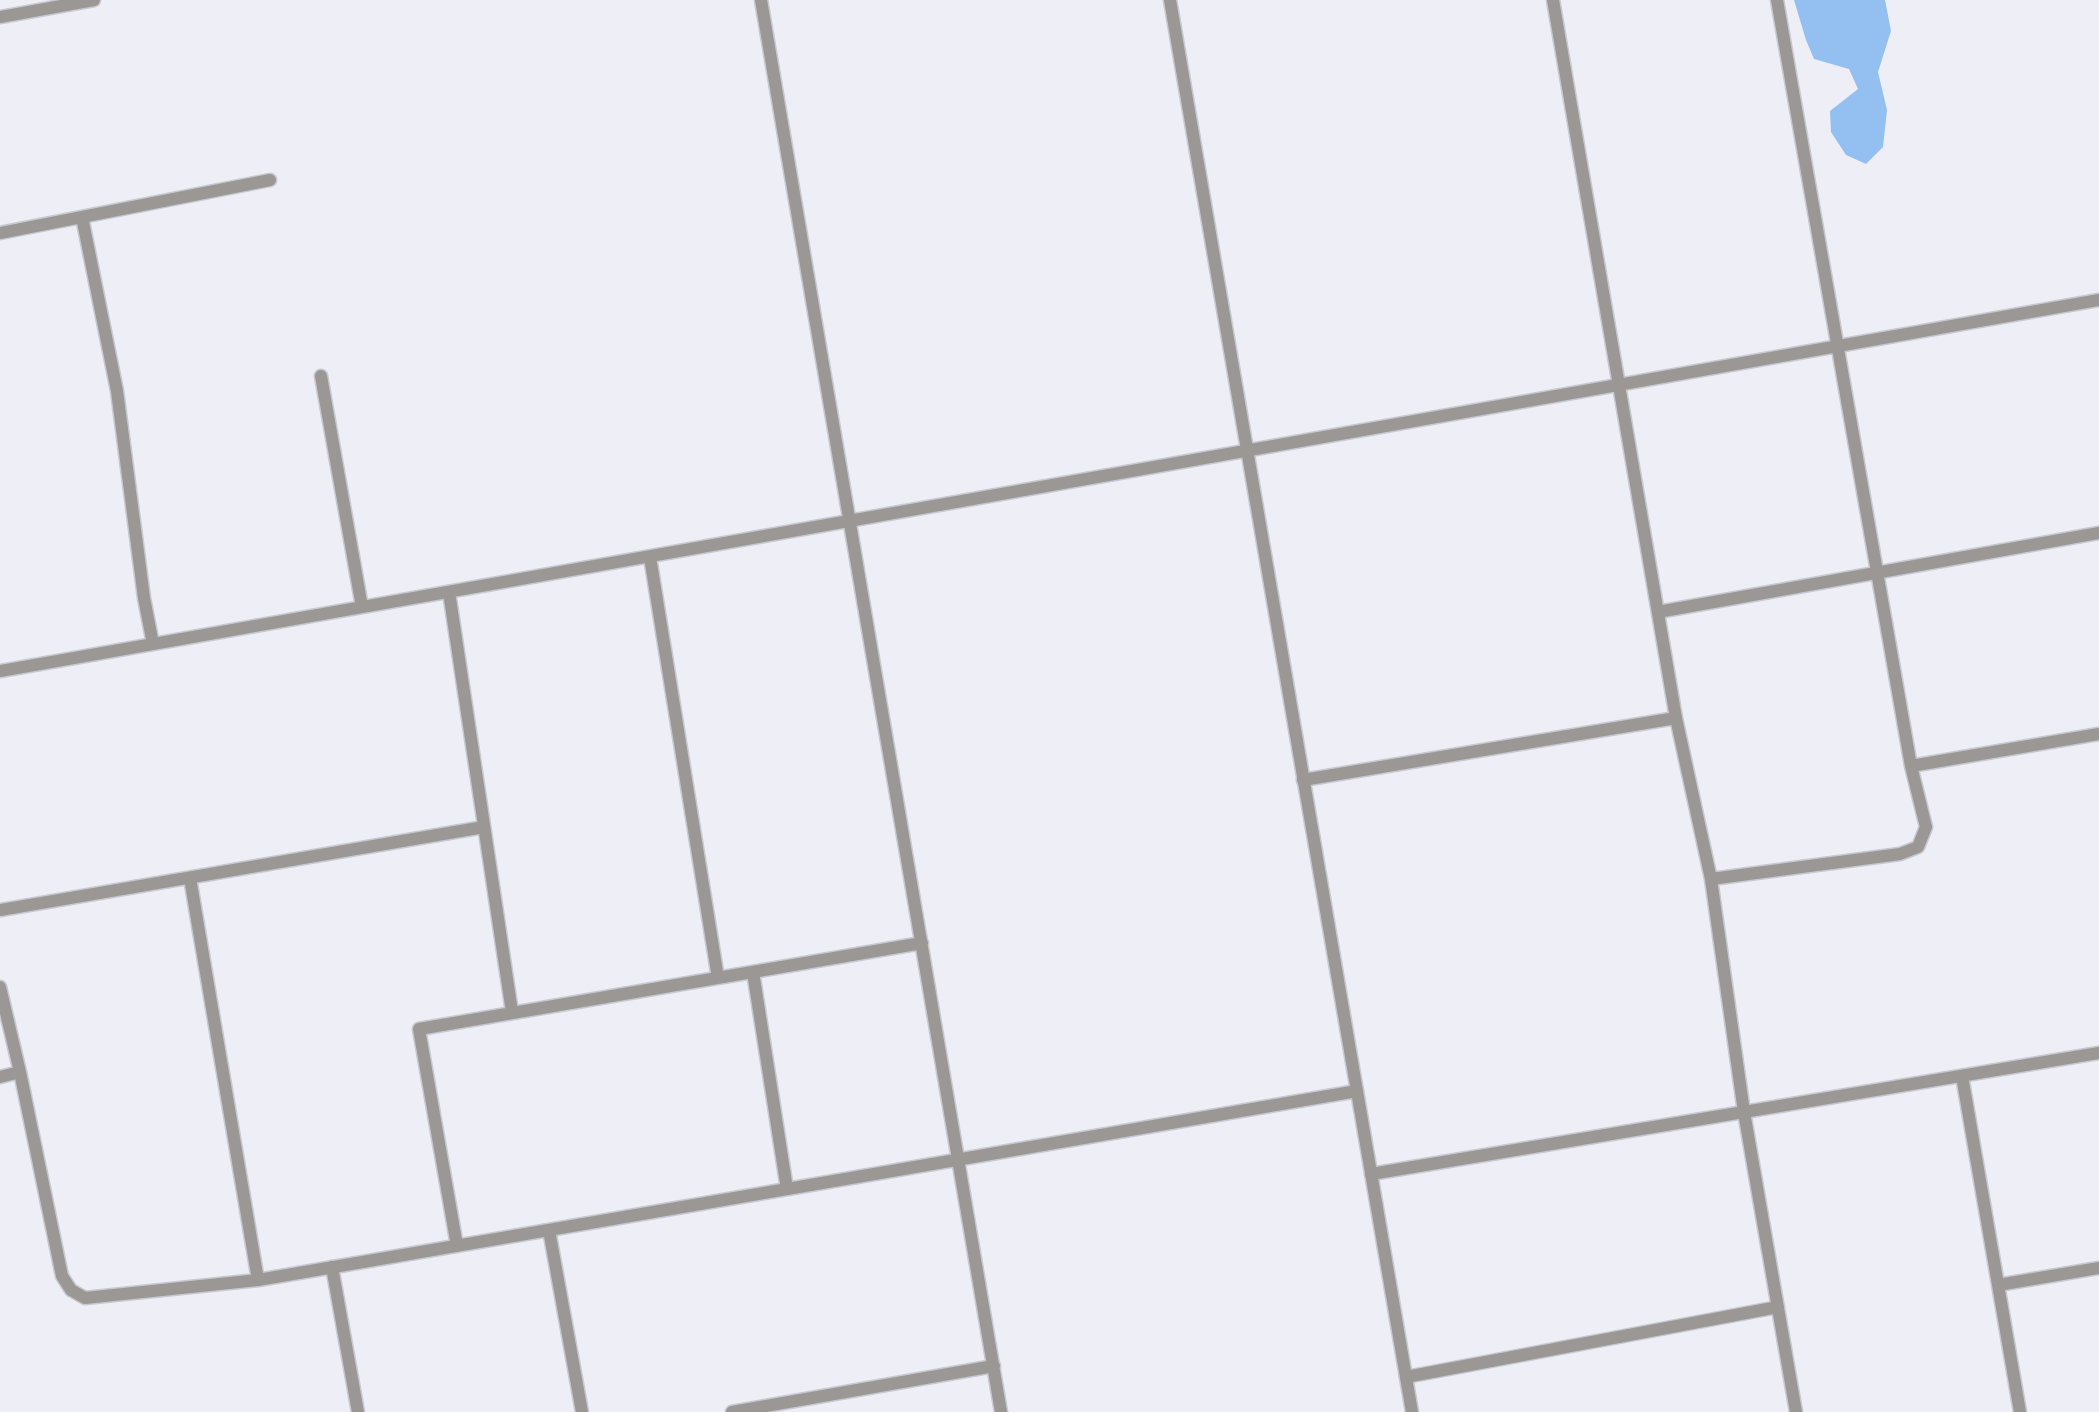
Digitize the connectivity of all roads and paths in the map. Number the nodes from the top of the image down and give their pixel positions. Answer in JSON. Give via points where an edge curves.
{"nodes":[{"id":1,"x":94,"y":0,"type":"edge"},
{"id":2,"x":761,"y":0,"type":"edge"},
{"id":3,"x":1170,"y":0,"type":"edge"},
{"id":4,"x":1552,"y":0,"type":"edge"},
{"id":5,"x":1777,"y":0,"type":"edge"},
{"id":6,"x":0,"y":17,"type":"edge"},
{"id":7,"x":270,"y":180,"type":"dead end"},
{"id":8,"x":82,"y":217,"type":"junction"},
{"id":9,"x":0,"y":233,"type":"edge"},
{"id":10,"x":2099,"y":300,"type":"edge"},
{"id":11,"x":1838,"y":346,"type":"junction"},
{"id":12,"x":321,"y":376,"type":"dead end"},
{"id":13,"x":1619,"y":385,"type":"junction"},
{"id":14,"x":1247,"y":451,"type":"junction"},
{"id":15,"x":850,"y":521,"type":"junction"},
{"id":16,"x":2099,"y":533,"type":"edge"},
{"id":17,"x":650,"y":557,"type":"junction"},
{"id":18,"x":1877,"y":572,"type":"junction"},
{"id":19,"x":449,"y":592,"type":"junction"},
{"id":20,"x":362,"y":607,"type":"junction"},
{"id":21,"x":1658,"y":612,"type":"junction"},
{"id":22,"x":153,"y":644,"type":"junction"},
{"id":23,"x":0,"y":671,"type":"edge"},
{"id":24,"x":1676,"y":718,"type":"junction"},
{"id":25,"x":2099,"y":734,"type":"edge"},
{"id":26,"x":1911,"y":766,"type":"junction"},
{"id":27,"x":1304,"y":780,"type":"junction"},
{"id":28,"x":484,"y":827,"type":"junction"},
{"id":29,"x":190,"y":878,"type":"junction"},
{"id":30,"x":1711,"y":878,"type":"junction"},
{"id":31,"x":0,"y":910,"type":"edge"},
{"id":32,"x":922,"y":943,"type":"junction"},
{"id":33,"x":753,"y":972,"type":"junction"},
{"id":34,"x":718,"y":978,"type":"junction"},
{"id":35,"x":0,"y":987,"type":"edge"},
{"id":36,"x":512,"y":1012,"type":"junction"},
{"id":37,"x":2099,"y":1053,"type":"edge"},
{"id":38,"x":20,"y":1072,"type":"junction"},
{"id":39,"x":1962,"y":1076,"type":"junction"},
{"id":40,"x":0,"y":1077,"type":"edge"},
{"id":41,"x":1357,"y":1091,"type":"junction"},
{"id":42,"x":1744,"y":1112,"type":"junction"},
{"id":43,"x":959,"y":1160,"type":"junction"},
{"id":44,"x":1371,"y":1174,"type":"junction"},
{"id":45,"x":787,"y":1189,"type":"junction"},
{"id":46,"x":549,"y":1230,"type":"junction"},
{"id":47,"x":457,"y":1246,"type":"junction"},
{"id":48,"x":332,"y":1267,"type":"junction"},
{"id":49,"x":2099,"y":1268,"type":"edge"},
{"id":50,"x":258,"y":1280,"type":"junction"},
{"id":51,"x":1998,"y":1285,"type":"junction"},
{"id":52,"x":1778,"y":1307,"type":"junction"},
{"id":53,"x":994,"y":1366,"type":"junction"},
{"id":54,"x":1406,"y":1377,"type":"junction"},
{"id":55,"x":358,"y":1412,"type":"edge"},
{"id":56,"x":582,"y":1412,"type":"edge"},
{"id":57,"x":732,"y":1412,"type":"edge"},
{"id":58,"x":1002,"y":1412,"type":"edge"},
{"id":59,"x":1412,"y":1412,"type":"edge"},
{"id":60,"x":1796,"y":1412,"type":"edge"},
{"id":61,"x":2020,"y":1412,"type":"edge"}],
"edges":[{"from":1,"to":6,"type":"street"},
{"from":2,"to":15,"type":"street"},
{"from":3,"to":14,"type":"street"},
{"from":4,"to":13,"type":"street"},
{"from":5,"to":11,"type":"street"},
{"from":7,"to":8,"type":"street"},
{"from":8,"to":9,"type":"street"},
{"from":8,"to":22,"type":"street","via":[[117,390]]},
{"from":10,"to":11,"type":"street"},
{"from":11,"to":13,"type":"street"},
{"from":11,"to":18,"type":"street"},
{"from":12,"to":20,"type":"street"},
{"from":13,"to":14,"type":"street"},
{"from":13,"to":21,"type":"street"},
{"from":14,"to":15,"type":"street"},
{"from":14,"to":27,"type":"street"},
{"from":15,"to":17,"type":"street"},
{"from":15,"to":32,"type":"street"},
{"from":16,"to":18,"type":"street"},
{"from":17,"to":19,"type":"street"},
{"from":17,"to":34,"type":"street"},
{"from":18,"to":21,"type":"street"},
{"from":18,"to":26,"type":"street"},
{"from":19,"to":20,"type":"street"},
{"from":19,"to":28,"type":"street"},
{"from":20,"to":22,"type":"street"},
{"from":21,"to":24,"type":"street"},
{"from":22,"to":23,"type":"street"},
{"from":24,"to":27,"type":"street"},
{"from":24,"to":30,"type":"street"},
{"from":25,"to":26,"type":"street"},
{"from":26,"to":30,"type":"street","via":[[1926,827],[1918,847],[1900,854]]},
{"from":27,"to":41,"type":"street"},
{"from":28,"to":29,"type":"street"},
{"from":28,"to":36,"type":"street"},
{"from":29,"to":31,"type":"street"},
{"from":29,"to":50,"type":"street"},
{"from":30,"to":42,"type":"street"},
{"from":32,"to":33,"type":"street"},
{"from":32,"to":43,"type":"street"},
{"from":33,"to":34,"type":"street"},
{"from":33,"to":45,"type":"street"},
{"from":34,"to":36,"type":"street"},
{"from":35,"to":38,"type":"street"},
{"from":36,"to":47,"type":"street","via":[[419,1029]]},
{"from":37,"to":39,"type":"street"},
{"from":38,"to":40,"type":"street"},
{"from":38,"to":50,"type":"street","via":[[62,1276],[71,1290],[85,1298]]},
{"from":39,"to":42,"type":"street"},
{"from":39,"to":51,"type":"street"},
{"from":41,"to":43,"type":"street"},
{"from":41,"to":44,"type":"street"},
{"from":42,"to":44,"type":"street"},
{"from":42,"to":52,"type":"street"},
{"from":43,"to":45,"type":"street"},
{"from":43,"to":53,"type":"street"},
{"from":44,"to":54,"type":"street"},
{"from":45,"to":46,"type":"street"},
{"from":46,"to":47,"type":"street"},
{"from":46,"to":56,"type":"street"},
{"from":47,"to":48,"type":"street"},
{"from":48,"to":50,"type":"street"},
{"from":48,"to":55,"type":"street"},
{"from":49,"to":51,"type":"street"},
{"from":51,"to":61,"type":"street"},
{"from":52,"to":54,"type":"street"},
{"from":52,"to":60,"type":"street"},
{"from":53,"to":57,"type":"street"},
{"from":53,"to":58,"type":"street"},
{"from":54,"to":59,"type":"street"}]}
